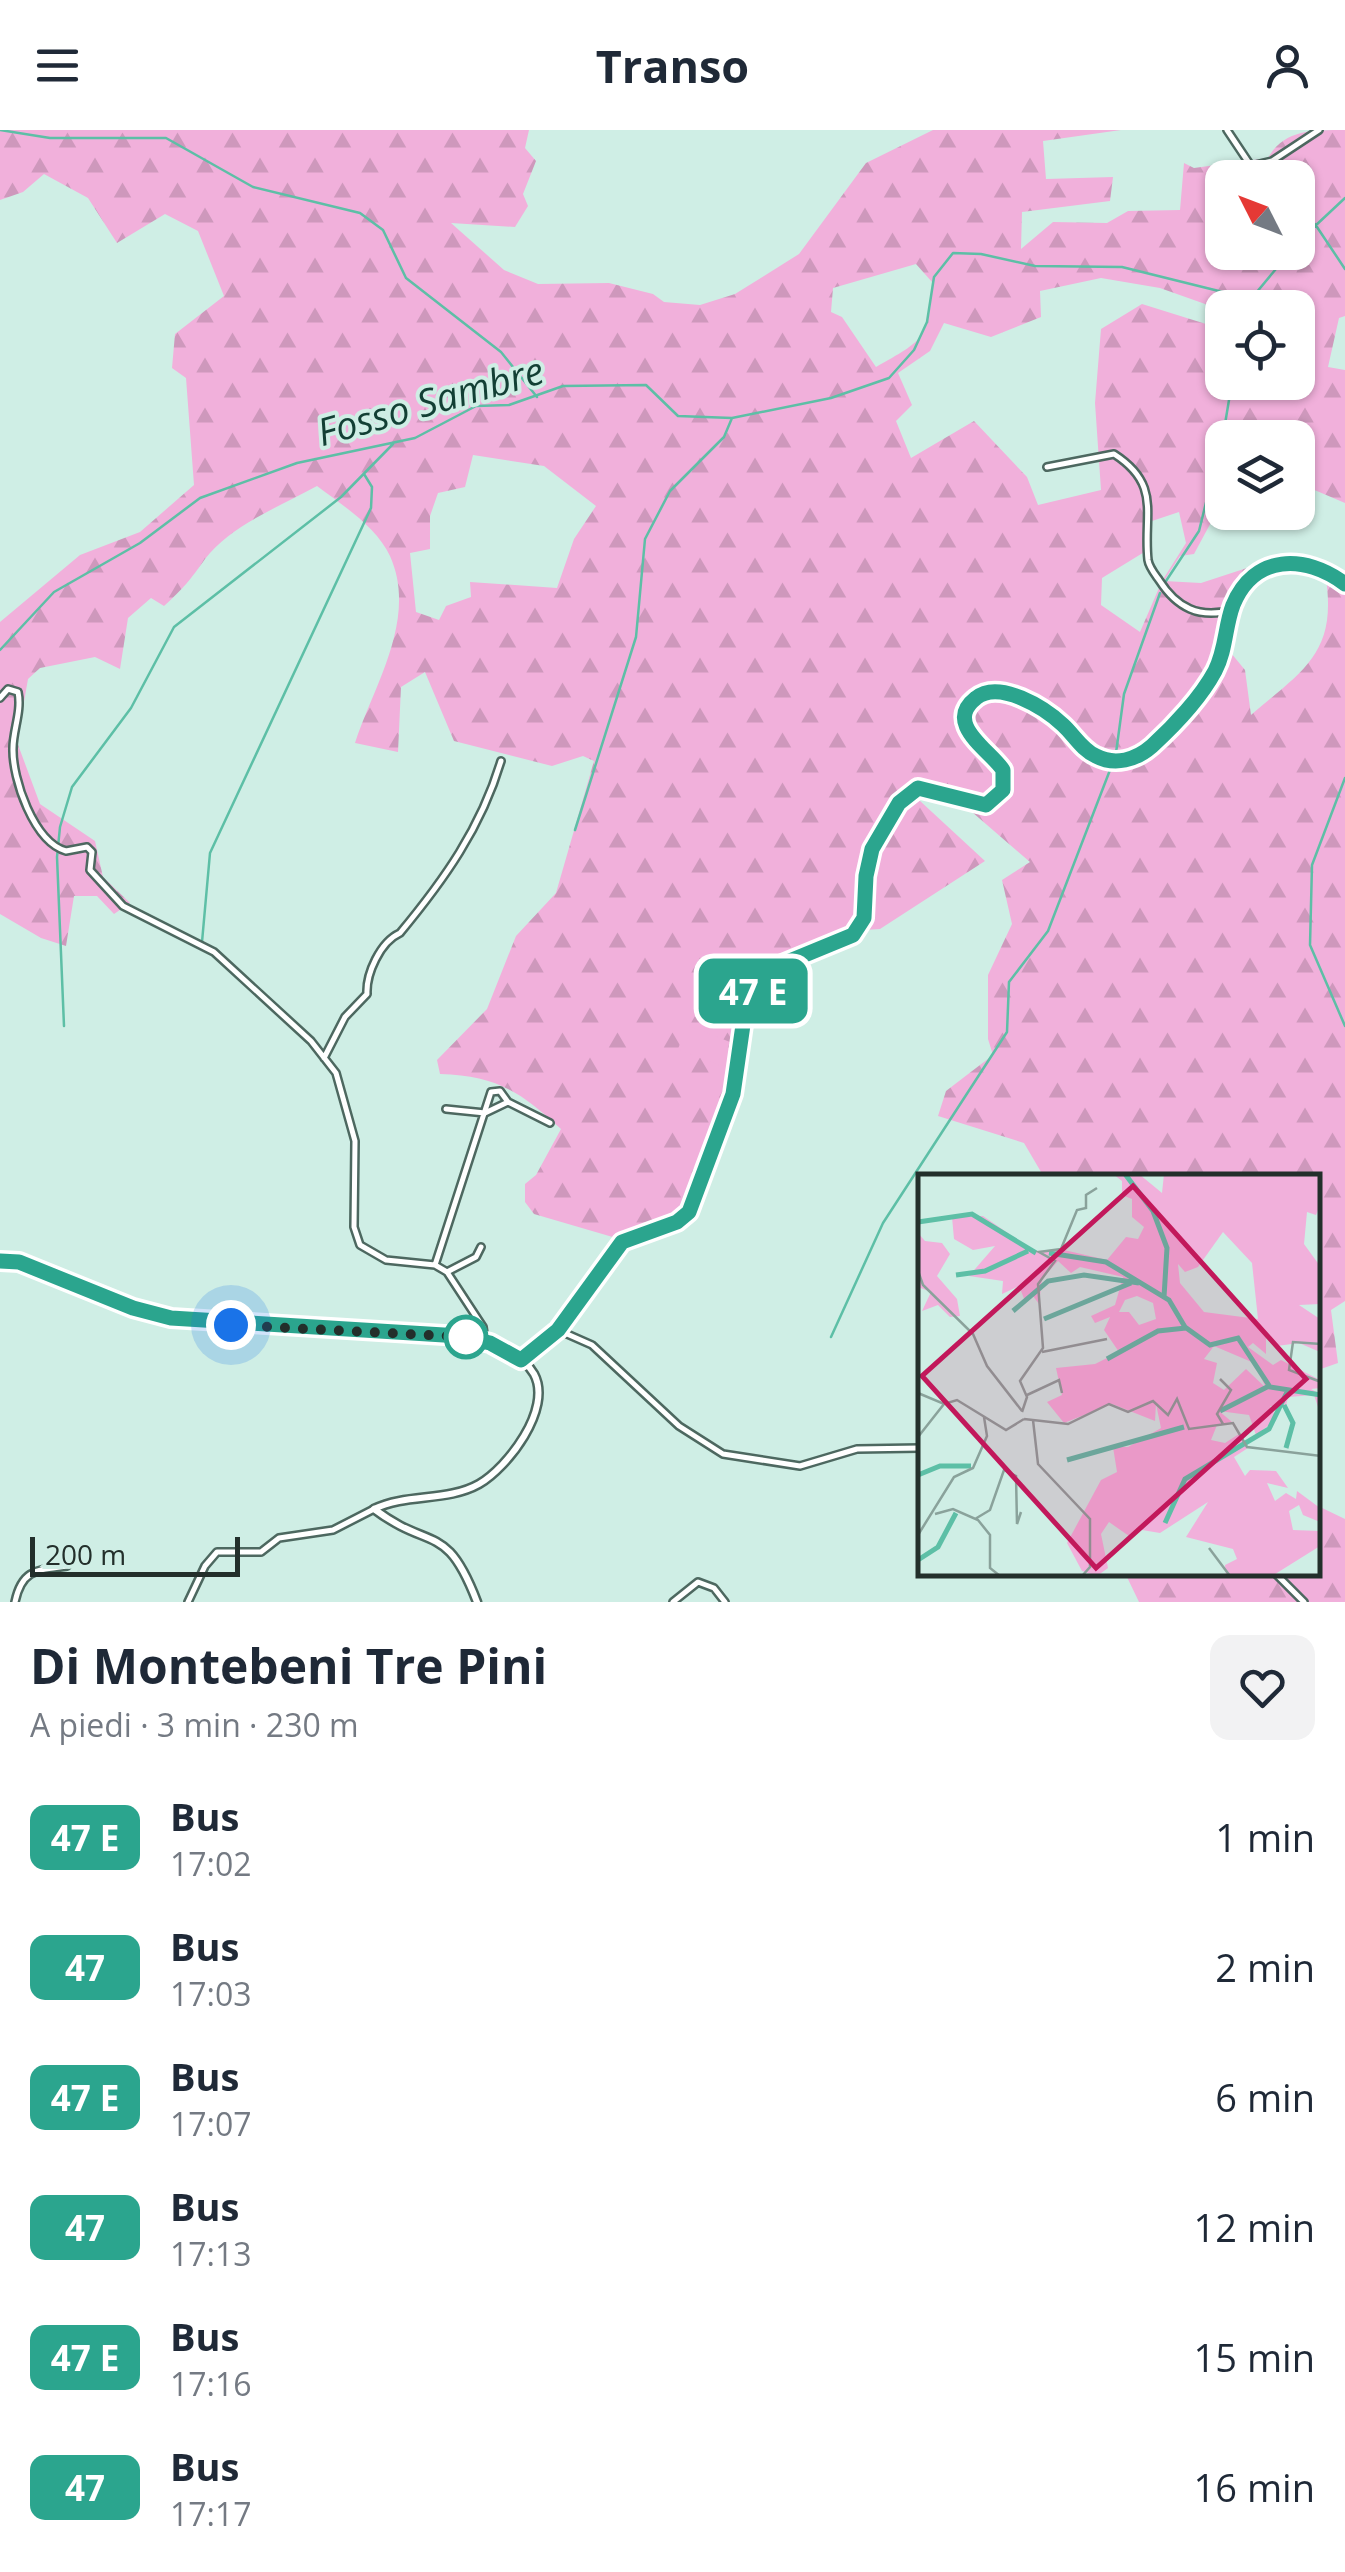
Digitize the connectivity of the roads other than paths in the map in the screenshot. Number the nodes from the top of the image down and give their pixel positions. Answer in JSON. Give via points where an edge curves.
{"nodes":[{"id":1,"x":1227,"y":130,"type":"edge"},
{"id":2,"x":1319,"y":130,"type":"edge"},
{"id":3,"x":1047,"y":467,"type":"dead end"},
{"id":4,"x":1345,"y":584,"type":"edge"},
{"id":5,"x":1232,"y":610,"type":"junction"},
{"id":6,"x":0,"y":698,"type":"edge"},
{"id":7,"x":502,"y":761,"type":"dead end"},
{"id":8,"x":324,"y":1058,"type":"junction"},
{"id":9,"x":508,"y":1102,"type":"junction"},
{"id":10,"x":446,"y":1109,"type":"dead end"},
{"id":11,"x":485,"y":1112,"type":"junction"},
{"id":12,"x":550,"y":1123,"type":"dead end"},
{"id":13,"x":481,"y":1246,"type":"dead end"},
{"id":14,"x":0,"y":1261,"type":"edge"},
{"id":15,"x":436,"y":1265,"type":"junction"},
{"id":16,"x":447,"y":1272,"type":"junction"},
{"id":17,"x":558,"y":1330,"type":"junction"},
{"id":18,"x":485,"y":1342,"type":"junction"},
{"id":19,"x":521,"y":1360,"type":"junction"},
{"id":20,"x":918,"y":1448,"type":"edge"},
{"id":21,"x":374,"y":1509,"type":"junction"},
{"id":22,"x":67,"y":1566,"type":"dead end"},
{"id":23,"x":1279,"y":1577,"type":"edge"},
{"id":24,"x":16,"y":1602,"type":"edge"},
{"id":25,"x":188,"y":1602,"type":"edge"},
{"id":26,"x":477,"y":1602,"type":"edge"},
{"id":27,"x":673,"y":1602,"type":"edge"},
{"id":28,"x":726,"y":1602,"type":"edge"},
{"id":29,"x":1304,"y":1602,"type":"edge"}],
"edges":[{"from":1,"to":2,"type":"street","via":[[1251,166],[1272,161]]},
{"from":3,"to":5,"type":"street","via":[[1114,454],[1127,462],[1150,511],[1148,564],[1170,597],[1191,610]]},
{"from":4,"to":5,"type":"street","via":[[1320,569],[1276,562],[1249,578]]},
{"from":5,"to":17,"type":"street","via":[[1213,674],[1150,748],[1132,759],[1094,756],[1049,714],[1002,691],[973,699],[964,721],[1003,770],[1003,790],[986,805],[918,788],[899,803],[872,849],[864,918],[853,935],[768,970],[757,982],[744,1018],[733,1094],[694,1205],[677,1222],[622,1242]]},
{"from":6,"to":8,"type":"street","via":[[8,689],[18,692],[12,752],[24,800],[55,848],[87,847],[90,870],[124,906],[214,952]]},
{"from":7,"to":8,"type":"street","via":[[466,844],[440,886],[376,960],[367,994]]},
{"from":8,"to":15,"type":"street","via":[[336,1073],[355,1140],[354,1227],[360,1245],[386,1260]]},
{"from":9,"to":11,"type":"street"},
{"from":9,"to":11,"type":"street","via":[[491,1092]]},
{"from":9,"to":12,"type":"street"},
{"from":10,"to":11,"type":"street"},
{"from":11,"to":15,"type":"street"},
{"from":13,"to":16,"type":"street"},
{"from":14,"to":18,"type":"street","via":[[187,1321]]},
{"from":15,"to":16,"type":"street"},
{"from":16,"to":18,"type":"street","via":[[483,1327]]},
{"from":17,"to":19,"type":"street"},
{"from":17,"to":20,"type":"street","via":[[592,1345],[679,1426],[722,1454],[800,1466],[856,1449]]},
{"from":18,"to":19,"type":"street"},
{"from":19,"to":21,"type":"street","via":[[536,1379],[535,1407],[502,1468],[475,1486]]},
{"from":21,"to":25,"type":"street","via":[[333,1530],[279,1538],[261,1552],[218,1552]]},
{"from":21,"to":26,"type":"street","via":[[444,1543],[460,1561]]},
{"from":22,"to":24,"type":"street","via":[[26,1575]]},
{"from":23,"to":29,"type":"street"},
{"from":27,"to":28,"type":"street","via":[[698,1582]]}]}
